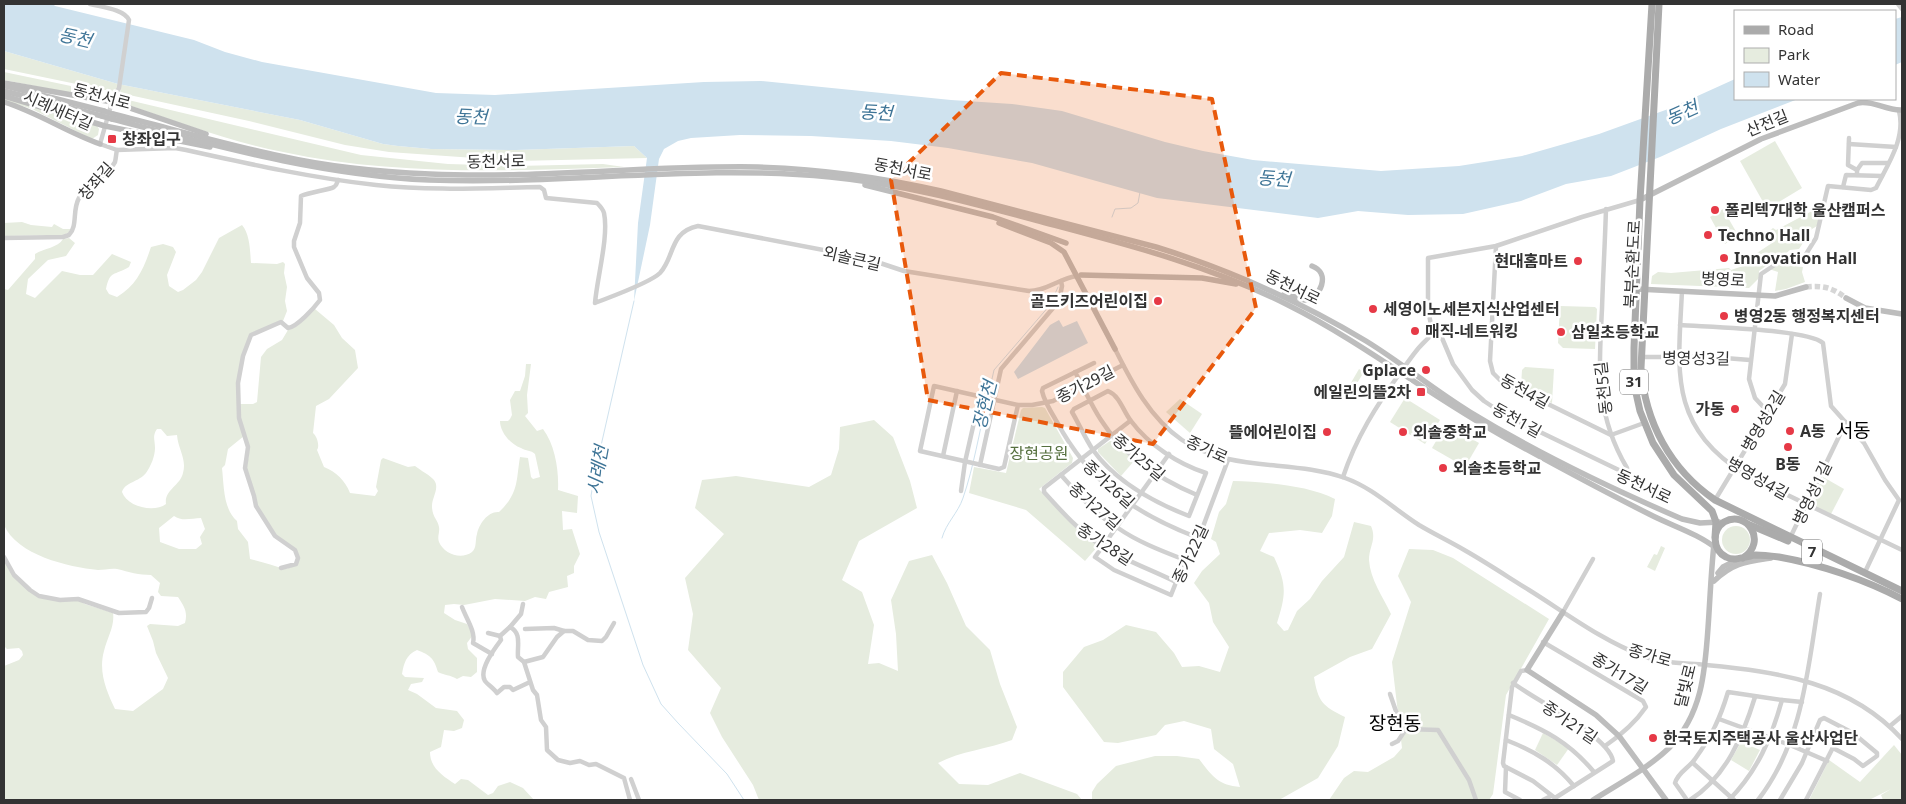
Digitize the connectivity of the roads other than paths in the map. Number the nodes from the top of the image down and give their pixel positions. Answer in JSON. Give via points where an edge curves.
{"nodes":[{"id":1,"x":90,"y":4,"type":"edge"},
{"id":2,"x":1652,"y":4,"type":"edge"},
{"id":3,"x":1659,"y":4,"type":"edge"},
{"id":4,"x":1898,"y":4,"type":"edge"},
{"id":5,"x":1902,"y":9,"type":"edge"},
{"id":6,"x":1652,"y":75,"type":"junction"},
{"id":7,"x":4,"y":84,"type":"edge"},
{"id":8,"x":4,"y":91,"type":"edge"},
{"id":9,"x":4,"y":96,"type":"edge"},
{"id":10,"x":4,"y":102,"type":"edge"},
{"id":11,"x":112,"y":102,"type":"junction"},
{"id":12,"x":1901,"y":110,"type":"edge"},
{"id":13,"x":103,"y":114,"type":"junction"},
{"id":14,"x":105,"y":126,"type":"junction"},
{"id":15,"x":1849,"y":138,"type":"dead end"},
{"id":16,"x":100,"y":144,"type":"junction"},
{"id":17,"x":1849,"y":144,"type":"junction"},
{"id":18,"x":1896,"y":146,"type":"junction"},
{"id":19,"x":116,"y":150,"type":"junction"},
{"id":20,"x":257,"y":153,"type":"junction"},
{"id":21,"x":1888,"y":163,"type":"junction"},
{"id":22,"x":681,"y":171,"type":"junction"},
{"id":23,"x":1857,"y":173,"type":"junction"},
{"id":24,"x":1882,"y":176,"type":"junction"},
{"id":25,"x":834,"y":177,"type":"junction"},
{"id":26,"x":338,"y":180,"type":"junction"},
{"id":27,"x":1843,"y":187,"type":"junction"},
{"id":28,"x":1648,"y":197,"type":"junction"},
{"id":29,"x":1640,"y":200,"type":"junction"},
{"id":30,"x":955,"y":208,"type":"junction"},
{"id":31,"x":1606,"y":209,"type":"junction"},
{"id":32,"x":4,"y":238,"type":"edge"},
{"id":33,"x":1066,"y":243,"type":"dead end"},
{"id":34,"x":1496,"y":246,"type":"junction"},
{"id":35,"x":1312,"y":266,"type":"dead end"},
{"id":36,"x":1079,"y":275,"type":"joint"},
{"id":37,"x":1061,"y":281,"type":"junction"},
{"id":38,"x":1248,"y":281,"type":"junction"},
{"id":39,"x":1806,"y":286,"type":"tunnel mouth"},
{"id":40,"x":1640,"y":289,"type":"junction"},
{"id":41,"x":1682,"y":291,"type":"junction"},
{"id":42,"x":1261,"y":292,"type":"junction"},
{"id":43,"x":1758,"y":295,"type":"junction"},
{"id":44,"x":1846,"y":298,"type":"tunnel mouth"},
{"id":45,"x":1902,"y":314,"type":"edge"},
{"id":46,"x":1680,"y":326,"type":"junction"},
{"id":47,"x":1754,"y":330,"type":"junction"},
{"id":48,"x":1436,"y":332,"type":"junction"},
{"id":49,"x":1792,"y":334,"type":"junction"},
{"id":50,"x":1115,"y":349,"type":"joint"},
{"id":51,"x":1641,"y":357,"type":"junction"},
{"id":52,"x":1678,"y":358,"type":"junction"},
{"id":53,"x":1750,"y":360,"type":"junction"},
{"id":54,"x":1094,"y":362,"type":"dead end"},
{"id":55,"x":1123,"y":365,"type":"junction"},
{"id":56,"x":1402,"y":370,"type":"junction"},
{"id":57,"x":1075,"y":372,"type":"junction"},
{"id":58,"x":1083,"y":386,"type":"junction"},
{"id":59,"x":957,"y":391,"type":"junction"},
{"id":60,"x":982,"y":396,"type":"junction"},
{"id":61,"x":993,"y":399,"type":"junction"},
{"id":62,"x":1090,"y":401,"type":"junction"},
{"id":63,"x":1047,"y":403,"type":"junction"},
{"id":64,"x":1018,"y":404,"type":"junction"},
{"id":65,"x":1768,"y":412,"type":"junction"},
{"id":66,"x":1130,"y":421,"type":"junction"},
{"id":67,"x":1846,"y":422,"type":"junction"},
{"id":68,"x":1644,"y":423,"type":"junction"},
{"id":69,"x":1611,"y":434,"type":"junction"},
{"id":70,"x":1112,"y":436,"type":"junction"},
{"id":71,"x":1094,"y":450,"type":"junction"},
{"id":72,"x":1168,"y":454,"type":"junction"},
{"id":73,"x":943,"y":456,"type":"junction"},
{"id":74,"x":1080,"y":459,"type":"junction"},
{"id":75,"x":1228,"y":460,"type":"junction"},
{"id":76,"x":967,"y":462,"type":"junction"},
{"id":77,"x":978,"y":465,"type":"junction"},
{"id":78,"x":1734,"y":468,"type":"junction"},
{"id":79,"x":1627,"y":472,"type":"joint"},
{"id":80,"x":1154,"y":474,"type":"junction"},
{"id":81,"x":1061,"y":475,"type":"junction"},
{"id":82,"x":1343,"y":477,"type":"junction"},
{"id":83,"x":961,"y":491,"type":"dead end"},
{"id":84,"x":1140,"y":493,"type":"junction"},
{"id":85,"x":1197,"y":495,"type":"junction"},
{"id":86,"x":1715,"y":500,"type":"junction"},
{"id":87,"x":1806,"y":505,"type":"junction"},
{"id":88,"x":1131,"y":507,"type":"junction"},
{"id":89,"x":1730,"y":508,"type":"junction"},
{"id":90,"x":1731,"y":520,"type":"junction"},
{"id":91,"x":1716,"y":522,"type":"junction"},
{"id":92,"x":1747,"y":524,"type":"junction"},
{"id":93,"x":1117,"y":528,"type":"junction"},
{"id":94,"x":1196,"y":537,"type":"junction"},
{"id":95,"x":1715,"y":537,"type":"junction"},
{"id":96,"x":1790,"y":538,"type":"junction"},
{"id":97,"x":1880,"y":539,"type":"junction"},
{"id":98,"x":1103,"y":546,"type":"junction"},
{"id":99,"x":1716,"y":548,"type":"junction"},
{"id":100,"x":1902,"y":550,"type":"edge"},
{"id":101,"x":4,"y":557,"type":"edge"},
{"id":102,"x":1778,"y":557,"type":"junction"},
{"id":103,"x":1593,"y":559,"type":"dead end"},
{"id":104,"x":1741,"y":559,"type":"junction"},
{"id":105,"x":1184,"y":560,"type":"junction"},
{"id":106,"x":281,"y":568,"type":"dead end"},
{"id":107,"x":1865,"y":572,"type":"junction"},
{"id":108,"x":1878,"y":579,"type":"junction"},
{"id":109,"x":1714,"y":581,"type":"junction"},
{"id":110,"x":1176,"y":582,"type":"junction"},
{"id":111,"x":1710,"y":591,"type":"junction"},
{"id":112,"x":1902,"y":591,"type":"edge"},
{"id":113,"x":1820,"y":594,"type":"dead end"},
{"id":114,"x":152,"y":598,"type":"dead end"},
{"id":115,"x":1902,"y":599,"type":"edge"},
{"id":116,"x":524,"y":604,"type":"dead end"},
{"id":117,"x":462,"y":607,"type":"dead end"},
{"id":118,"x":1563,"y":612,"type":"junction"},
{"id":119,"x":614,"y":623,"type":"dead end"},
{"id":120,"x":510,"y":627,"type":"junction"},
{"id":121,"x":525,"y":629,"type":"dead end"},
{"id":122,"x":564,"y":631,"type":"junction"},
{"id":123,"x":488,"y":633,"type":"dead end"},
{"id":124,"x":500,"y":636,"type":"junction"},
{"id":125,"x":1543,"y":642,"type":"junction"},
{"id":126,"x":492,"y":654,"type":"junction"},
{"id":127,"x":524,"y":662,"type":"junction"},
{"id":128,"x":1706,"y":665,"type":"junction"},
{"id":129,"x":1527,"y":670,"type":"junction"},
{"id":130,"x":1806,"y":681,"type":"junction"},
{"id":131,"x":530,"y":682,"type":"junction"},
{"id":132,"x":1514,"y":683,"type":"junction"},
{"id":133,"x":1390,"y":694,"type":"dead end"},
{"id":134,"x":1754,"y":697,"type":"junction"},
{"id":135,"x":1782,"y":700,"type":"junction"},
{"id":136,"x":1802,"y":702,"type":"junction"},
{"id":137,"x":1509,"y":715,"type":"junction"},
{"id":138,"x":1902,"y":716,"type":"edge"},
{"id":139,"x":1720,"y":719,"type":"junction"},
{"id":140,"x":1890,"y":726,"type":"junction"},
{"id":141,"x":1745,"y":728,"type":"junction"},
{"id":142,"x":1843,"y":728,"type":"junction"},
{"id":143,"x":1406,"y":729,"type":"junction"},
{"id":144,"x":1619,"y":736,"type":"junction"},
{"id":145,"x":1770,"y":738,"type":"junction"},
{"id":146,"x":1902,"y":739,"type":"edge"},
{"id":147,"x":1506,"y":740,"type":"junction"},
{"id":148,"x":1392,"y":744,"type":"dead end"},
{"id":149,"x":1790,"y":745,"type":"junction"},
{"id":150,"x":1604,"y":746,"type":"junction"},
{"id":151,"x":1833,"y":748,"type":"junction"},
{"id":152,"x":1807,"y":752,"type":"junction"},
{"id":153,"x":1826,"y":761,"type":"junction"},
{"id":154,"x":1693,"y":762,"type":"junction"},
{"id":155,"x":1505,"y":767,"type":"junction"},
{"id":156,"x":1643,"y":768,"type":"junction"},
{"id":157,"x":1594,"y":772,"type":"junction"},
{"id":158,"x":631,"y":779,"type":"dead end"},
{"id":159,"x":1712,"y":781,"type":"junction"},
{"id":160,"x":1574,"y":786,"type":"junction"},
{"id":161,"x":1551,"y":796,"type":"junction"},
{"id":162,"x":630,"y":800,"type":"edge"},
{"id":163,"x":639,"y":800,"type":"edge"},
{"id":164,"x":1476,"y":800,"type":"edge"},
{"id":165,"x":1520,"y":800,"type":"edge"},
{"id":166,"x":1543,"y":800,"type":"edge"},
{"id":167,"x":1593,"y":800,"type":"edge"},
{"id":168,"x":1666,"y":800,"type":"edge"},
{"id":169,"x":1689,"y":800,"type":"edge"},
{"id":170,"x":1731,"y":800,"type":"edge"},
{"id":171,"x":1758,"y":800,"type":"edge"},
{"id":172,"x":1780,"y":800,"type":"edge"},
{"id":173,"x":1806,"y":800,"type":"edge"}],
"edges":[{"from":1,"to":11,"type":"street","via":[[122,12],[129,20],[120,84]]},
{"from":2,"to":6,"type":"main road","name":"북부순환도로","number":"31"},
{"from":3,"to":6,"type":"main road","name":"북부순환도로","number":"31"},
{"from":4,"to":5,"type":"street"},
{"from":6,"to":28,"type":"main road","name":"북부순환도로","number":"31"},
{"from":6,"to":29,"type":"main road","name":"북부순환도로","number":"31"},
{"from":7,"to":11,"type":"main road"},
{"from":7,"to":13,"type":"main road","name":"동천서로"},
{"from":8,"to":13,"type":"main road","name":"동천서로"},
{"from":9,"to":14,"type":"main road"},
{"from":10,"to":16,"type":"main road","name":"시례새터길","via":[[32,111]]},
{"from":11,"to":14,"type":"street"},
{"from":11,"to":20,"type":"main road"},
{"from":12,"to":18,"type":"street","via":[[1902,129]]},
{"from":12,"to":28,"type":"main road","name":"산전길","via":[[1888,110],[1869,102],[1858,103],[1760,138]]},
{"from":13,"to":20,"type":"main road","name":"동천서로","bridge":true},
{"from":14,"to":16,"type":"street"},
{"from":14,"to":20,"type":"main road"},
{"from":15,"to":17,"type":"street"},
{"from":16,"to":19,"type":"street"},
{"from":17,"to":18,"type":"street"},
{"from":17,"to":23,"type":"street","via":[[1848,165]]},
{"from":18,"to":21,"type":"street"},
{"from":19,"to":26,"type":"street","via":[[175,148]]},
{"from":19,"to":32,"type":"street","name":"창좌길","via":[[114,164],[78,200],[69,235]]},
{"from":20,"to":22,"type":"main road","name":"동천서로","via":[[336,171],[431,180]]},
{"from":21,"to":23,"type":"street","via":[[1862,163]]},
{"from":21,"to":24,"type":"street"},
{"from":22,"to":25,"type":"main road","name":"동천서로"},
{"from":22,"to":38,"type":"main road","name":"동천서로","via":[[757,167],[799,169],[906,182],[1156,247]]},
{"from":23,"to":24,"type":"street"},
{"from":23,"to":27,"type":"street","via":[[1846,175]]},
{"from":24,"to":27,"type":"street","via":[[1876,188],[1871,190]]},
{"from":25,"to":30,"type":"main road"},
{"from":25,"to":42,"type":"main road","name":"동천서로","via":[[905,188],[1104,238],[1182,260]]},
{"from":26,"to":37,"type":"street","name":"외솔큰길","via":[[406,188],[540,187],[546,198],[597,203],[604,213],[604,232],[595,303],[660,273],[676,240],[687,230],[698,226],[865,258],[904,271],[1029,291],[1042,290]]},
{"from":26,"to":106,"type":"street","via":[[332,188],[302,196],[300,223],[294,241],[306,276],[317,288],[320,300],[291,328],[281,322],[251,335],[239,373],[239,415],[248,447],[245,468],[255,504],[275,536],[298,554],[296,564]]},
{"from":27,"to":43,"type":"street","via":[[1828,186],[1816,238],[1803,259],[1798,262],[1782,260],[1763,272]]},
{"from":28,"to":29,"type":"main road","name":"산전길"},
{"from":28,"to":40,"type":"main road","name":"북부순환도로","number":"31"},
{"from":29,"to":31,"type":"street"},
{"from":29,"to":40,"type":"main road","name":"북부순환도로","number":"31"},
{"from":30,"to":33,"type":"main road","via":[[993,217]]},
{"from":30,"to":50,"type":"main road","via":[[1051,243],[1064,252]]},
{"from":31,"to":34,"type":"street"},
{"from":31,"to":69,"type":"street","name":"동천5길","via":[[1599,375],[1602,403]]},
{"from":34,"to":48,"type":"street","name":"동천1길","via":[[1428,258],[1428,309]]},
{"from":34,"to":69,"type":"street","name":"동천4길","via":[[1490,361],[1496,377]]},
{"from":35,"to":38,"type":"main road","via":[[1322,275],[1321,287],[1309,300]]},
{"from":36,"to":37,"type":"street","name":"외솔큰길"},
{"from":36,"to":42,"type":"main road","via":[[1208,279]]},
{"from":37,"to":61,"type":"street","via":[[1059,301],[1000,369]]},
{"from":38,"to":56,"type":"main road","name":"동천서로","via":[[1366,341]]},
{"from":39,"to":43,"type":"main road","name":"병영로","via":[[1778,296]]},
{"from":40,"to":41,"type":"main road","name":"병영로"},
{"from":40,"to":51,"type":"main road","name":"북부순환도로","number":"31"},
{"from":40,"to":68,"type":"main road","name":"북부순환도로","number":"31","via":[[1633,369]]},
{"from":41,"to":43,"type":"main road","name":"병영로"},
{"from":41,"to":46,"type":"street","name":"병영성4길"},
{"from":42,"to":56,"type":"main road","name":"동천서로"},
{"from":43,"to":47,"type":"street"},
{"from":44,"to":45,"type":"main road","via":[[1866,308]]},
{"from":46,"to":47,"type":"street"},
{"from":46,"to":52,"type":"street","name":"병영성4길"},
{"from":47,"to":49,"type":"street"},
{"from":47,"to":53,"type":"street"},
{"from":48,"to":56,"type":"street","via":[[1421,344]]},
{"from":48,"to":79,"type":"street","name":"동천1길","via":[[1461,377],[1484,401],[1557,441],[1622,473]]},
{"from":49,"to":65,"type":"street","name":"병영성2길","via":[[1785,384]]},
{"from":49,"to":67,"type":"street","via":[[1823,343],[1831,406]]},
{"from":50,"to":55,"type":"street","name":"종가로"},
{"from":51,"to":52,"type":"street","name":"병영성3길"},
{"from":51,"to":86,"type":"main road","name":"북부순환도로","number":"31","via":[[1644,395],[1659,439],[1679,468]]},
{"from":52,"to":53,"type":"street","name":"병영성3길"},
{"from":52,"to":78,"type":"street","name":"병영성4길","via":[[1680,386],[1693,422],[1712,449]]},
{"from":53,"to":65,"type":"street","via":[[1752,392]]},
{"from":54,"to":57,"type":"street"},
{"from":55,"to":58,"type":"street","name":"종가29길"},
{"from":55,"to":75,"type":"street","name":"종가로","via":[[1142,399],[1173,433],[1194,447]]},
{"from":56,"to":82,"type":"street","via":[[1363,428]]},
{"from":56,"to":91,"type":"main road","name":"동천서로","via":[[1476,416],[1585,473],[1682,519]]},
{"from":56,"to":99,"type":"main road","name":"동천서로","via":[[1445,403],[1481,425]]},
{"from":57,"to":58,"type":"street","name":"종가25길"},
{"from":57,"to":63,"type":"street","via":[[1044,388],[1042,393]]},
{"from":58,"to":62,"type":"street","name":"종가25길"},
{"from":58,"to":63,"type":"street","name":"종가29길"},
{"from":59,"to":60,"type":"street","name":"종가29길"},
{"from":59,"to":73,"type":"street"},
{"from":59,"to":73,"type":"street","name":"종가29길","via":[[934,386],[920,452]]},
{"from":60,"to":61,"type":"street","name":"종가29길"},
{"from":60,"to":76,"type":"street"},
{"from":61,"to":64,"type":"street","name":"종가29길"},
{"from":61,"to":77,"type":"street"},
{"from":62,"to":66,"type":"street","name":"종가25길","via":[[1108,391],[1114,394]]},
{"from":62,"to":70,"type":"street","name":"종가25길"},
{"from":62,"to":71,"type":"street","name":"종가25길","via":[[1072,412]]},
{"from":63,"to":64,"type":"street","name":"종가29길"},
{"from":63,"to":74,"type":"street","name":"종가26길"},
{"from":64,"to":77,"type":"street","name":"종가29길","via":[[1004,467]]},
{"from":65,"to":78,"type":"street","name":"병영성2길"},
{"from":66,"to":70,"type":"street"},
{"from":66,"to":72,"type":"street","name":"종가25길"},
{"from":67,"to":87,"type":"street","name":"병영성1길"},
{"from":67,"to":97,"type":"street","via":[[1864,443],[1899,500]]},
{"from":68,"to":69,"type":"street"},
{"from":68,"to":91,"type":"main road","name":"북부순환도로","number":"31","via":[[1667,467],[1707,505]]},
{"from":69,"to":79,"type":"street","name":"동천5길"},
{"from":70,"to":71,"type":"street"},
{"from":70,"to":80,"type":"street","name":"종가25길"},
{"from":71,"to":74,"type":"street"},
{"from":71,"to":84,"type":"street","name":"종가25길"},
{"from":72,"to":80,"type":"street"},
{"from":72,"to":85,"type":"street","name":"종가25길","via":[[1206,474]]},
{"from":73,"to":76,"type":"street","name":"종가29길"},
{"from":74,"to":81,"type":"street"},
{"from":74,"to":88,"type":"street","name":"종가26길"},
{"from":75,"to":82,"type":"street","name":"종가로","via":[[1309,469]]},
{"from":75,"to":94,"type":"street","name":"종가22길","via":[[1201,532]]},
{"from":76,"to":77,"type":"street","name":"종가29길"},
{"from":76,"to":83,"type":"street"},
{"from":78,"to":86,"type":"street","name":"병영성2길"},
{"from":78,"to":87,"type":"street","name":"병영성4길"},
{"from":80,"to":84,"type":"street"},
{"from":80,"to":85,"type":"street","name":"종가25길"},
{"from":81,"to":93,"type":"street","name":"종가27길","via":[[1078,495]]},
{"from":81,"to":98,"type":"street","name":"종가28길","via":[[1044,488],[1044,492],[1077,526]]},
{"from":82,"to":118,"type":"street","name":"종가로"},
{"from":84,"to":85,"type":"street","name":"종가25길","via":[[1161,506],[1188,516]]},
{"from":84,"to":88,"type":"street"},
{"from":86,"to":89,"type":"main road","name":"북부순환도로","number":"31"},
{"from":87,"to":96,"type":"street","name":"병영성1길"},
{"from":87,"to":97,"type":"street","name":"병영성4길"},
{"from":88,"to":93,"type":"street"},
{"from":88,"to":94,"type":"street","name":"종가26길"},
{"from":89,"to":92,"type":"main road"},
{"from":89,"to":96,"type":"main road","name":"북부순환도로","number":"31"},
{"from":90,"to":91,"type":"main road","name":"동천서로"},
{"from":90,"to":92,"type":"main road"},
{"from":90,"to":95,"type":"main road","via":[[1720,526]]},
{"from":91,"to":95,"type":"main road"},
{"from":92,"to":104,"type":"main road","via":[[1755,539],[1752,550]]},
{"from":92,"to":108,"type":"main road","name":"북부순환도로","number":"7"},
{"from":93,"to":98,"type":"street"},
{"from":93,"to":105,"type":"street","name":"종가27길"},
{"from":94,"to":105,"type":"street","name":"종가22길"},
{"from":95,"to":99,"type":"main road"},
{"from":96,"to":107,"type":"main road","name":"북부순환도로","number":"31"},
{"from":97,"to":100,"type":"street","name":"병영성4길"},
{"from":97,"to":107,"type":"street"},
{"from":98,"to":110,"type":"street","name":"종가28길"},
{"from":98,"to":110,"type":"street","name":"종가22길","via":[[1095,558],[1114,570],[1171,595]]},
{"from":99,"to":104,"type":"main road","via":[[1726,557]]},
{"from":99,"to":111,"type":"main road","name":"달빛로"},
{"from":101,"to":114,"type":"street","via":[[14,575],[39,596],[78,599],[125,614],[146,612]]},
{"from":102,"to":104,"type":"main road","via":[[1761,555]]},
{"from":102,"to":109,"type":"main road","via":[[1740,563]]},
{"from":102,"to":115,"type":"main road","via":[[1860,580]]},
{"from":103,"to":118,"type":"street"},
{"from":104,"to":109,"type":"main road","name":"달빛로","via":[[1723,567]]},
{"from":105,"to":110,"type":"street","name":"종가22길"},
{"from":107,"to":108,"type":"main road","name":"북부순환도로","number":"31"},
{"from":108,"to":112,"type":"main road","name":"북부순환도로","number":"31"},
{"from":109,"to":111,"type":"main road","name":"달빛로"},
{"from":111,"to":128,"type":"main road","name":"달빛로"},
{"from":113,"to":130,"type":"street"},
{"from":116,"to":120,"type":"street","via":[[521,614]]},
{"from":117,"to":126,"type":"street","via":[[474,634],[473,642]]},
{"from":118,"to":125,"type":"main road"},
{"from":118,"to":128,"type":"street","name":"종가로","via":[[1600,636],[1643,656]]},
{"from":119,"to":122,"type":"street","via":[[602,641],[588,640],[572,631]]},
{"from":120,"to":124,"type":"street"},
{"from":120,"to":127,"type":"street","via":[[518,636],[518,657]]},
{"from":121,"to":122,"type":"street"},
{"from":122,"to":127,"type":"street","via":[[543,657]]},
{"from":123,"to":124,"type":"street"},
{"from":124,"to":126,"type":"street","via":[[501,640]]},
{"from":125,"to":129,"type":"main road"},
{"from":125,"to":144,"type":"street","name":"종가17길","via":[[1643,701],[1646,707],[1639,718]]},
{"from":126,"to":131,"type":"street","via":[[484,676],[497,692],[504,687],[513,690]]},
{"from":127,"to":131,"type":"street"},
{"from":128,"to":130,"type":"street","name":"종가로"},
{"from":128,"to":156,"type":"main road","name":"달빛로","via":[[1700,696],[1688,723],[1669,748]]},
{"from":129,"to":132,"type":"street","via":[[1521,672]]},
{"from":129,"to":144,"type":"main road","via":[[1596,715]]},
{"from":130,"to":136,"type":"street"},
{"from":130,"to":140,"type":"street","name":"종가로","via":[[1854,702]]},
{"from":131,"to":162,"type":"street","via":[[537,695],[546,727],[548,750],[553,757],[566,763],[596,764],[624,778]]},
{"from":132,"to":137,"type":"street"},
{"from":132,"to":150,"type":"street","name":"종가21길","via":[[1583,727]]},
{"from":133,"to":143,"type":"street"},
{"from":134,"to":135,"type":"street"},
{"from":134,"to":139,"type":"street","via":[[1728,692]]},
{"from":134,"to":141,"type":"street"},
{"from":135,"to":136,"type":"street"},
{"from":135,"to":145,"type":"street"},
{"from":136,"to":149,"type":"street"},
{"from":137,"to":147,"type":"street"},
{"from":137,"to":157,"type":"street","name":"종가21길","via":[[1563,742]]},
{"from":138,"to":140,"type":"street"},
{"from":139,"to":141,"type":"street"},
{"from":139,"to":154,"type":"street"},
{"from":140,"to":146,"type":"street","name":"종가로"},
{"from":141,"to":145,"type":"street"},
{"from":141,"to":159,"type":"street","via":[[1733,754]]},
{"from":142,"to":151,"type":"street"},
{"from":142,"to":151,"type":"street","via":[[1864,741],[1877,756],[1863,766]]},
{"from":142,"to":152,"type":"street","via":[[1824,718],[1820,720]]},
{"from":143,"to":148,"type":"street"},
{"from":143,"to":164,"type":"street","via":[[1438,730],[1469,780]]},
{"from":144,"to":150,"type":"street"},
{"from":144,"to":156,"type":"main road"},
{"from":145,"to":149,"type":"street"},
{"from":145,"to":170,"type":"street","via":[[1752,773]]},
{"from":147,"to":155,"type":"street"},
{"from":147,"to":160,"type":"street","via":[[1543,757],[1561,770]]},
{"from":149,"to":152,"type":"street"},
{"from":149,"to":171,"type":"street","via":[[1772,781]]},
{"from":150,"to":157,"type":"street","name":"종가21길","via":[[1613,761]]},
{"from":151,"to":153,"type":"street"},
{"from":152,"to":153,"type":"street"},
{"from":152,"to":172,"type":"street"},
{"from":153,"to":173,"type":"street"},
{"from":154,"to":159,"type":"street"},
{"from":154,"to":169,"type":"street","via":[[1677,777],[1676,783]]},
{"from":155,"to":161,"type":"street","via":[[1533,781]]},
{"from":155,"to":165,"type":"street","via":[[1505,792]]},
{"from":156,"to":167,"type":"main road","name":"달빛로"},
{"from":156,"to":168,"type":"main road"},
{"from":157,"to":160,"type":"street","name":"종가21길"},
{"from":158,"to":163,"type":"street"},
{"from":159,"to":169,"type":"street"},
{"from":159,"to":170,"type":"street"},
{"from":160,"to":161,"type":"street","name":"종가21길","via":[[1554,798]]},
{"from":161,"to":166,"type":"street","name":"종가21길"}]}
